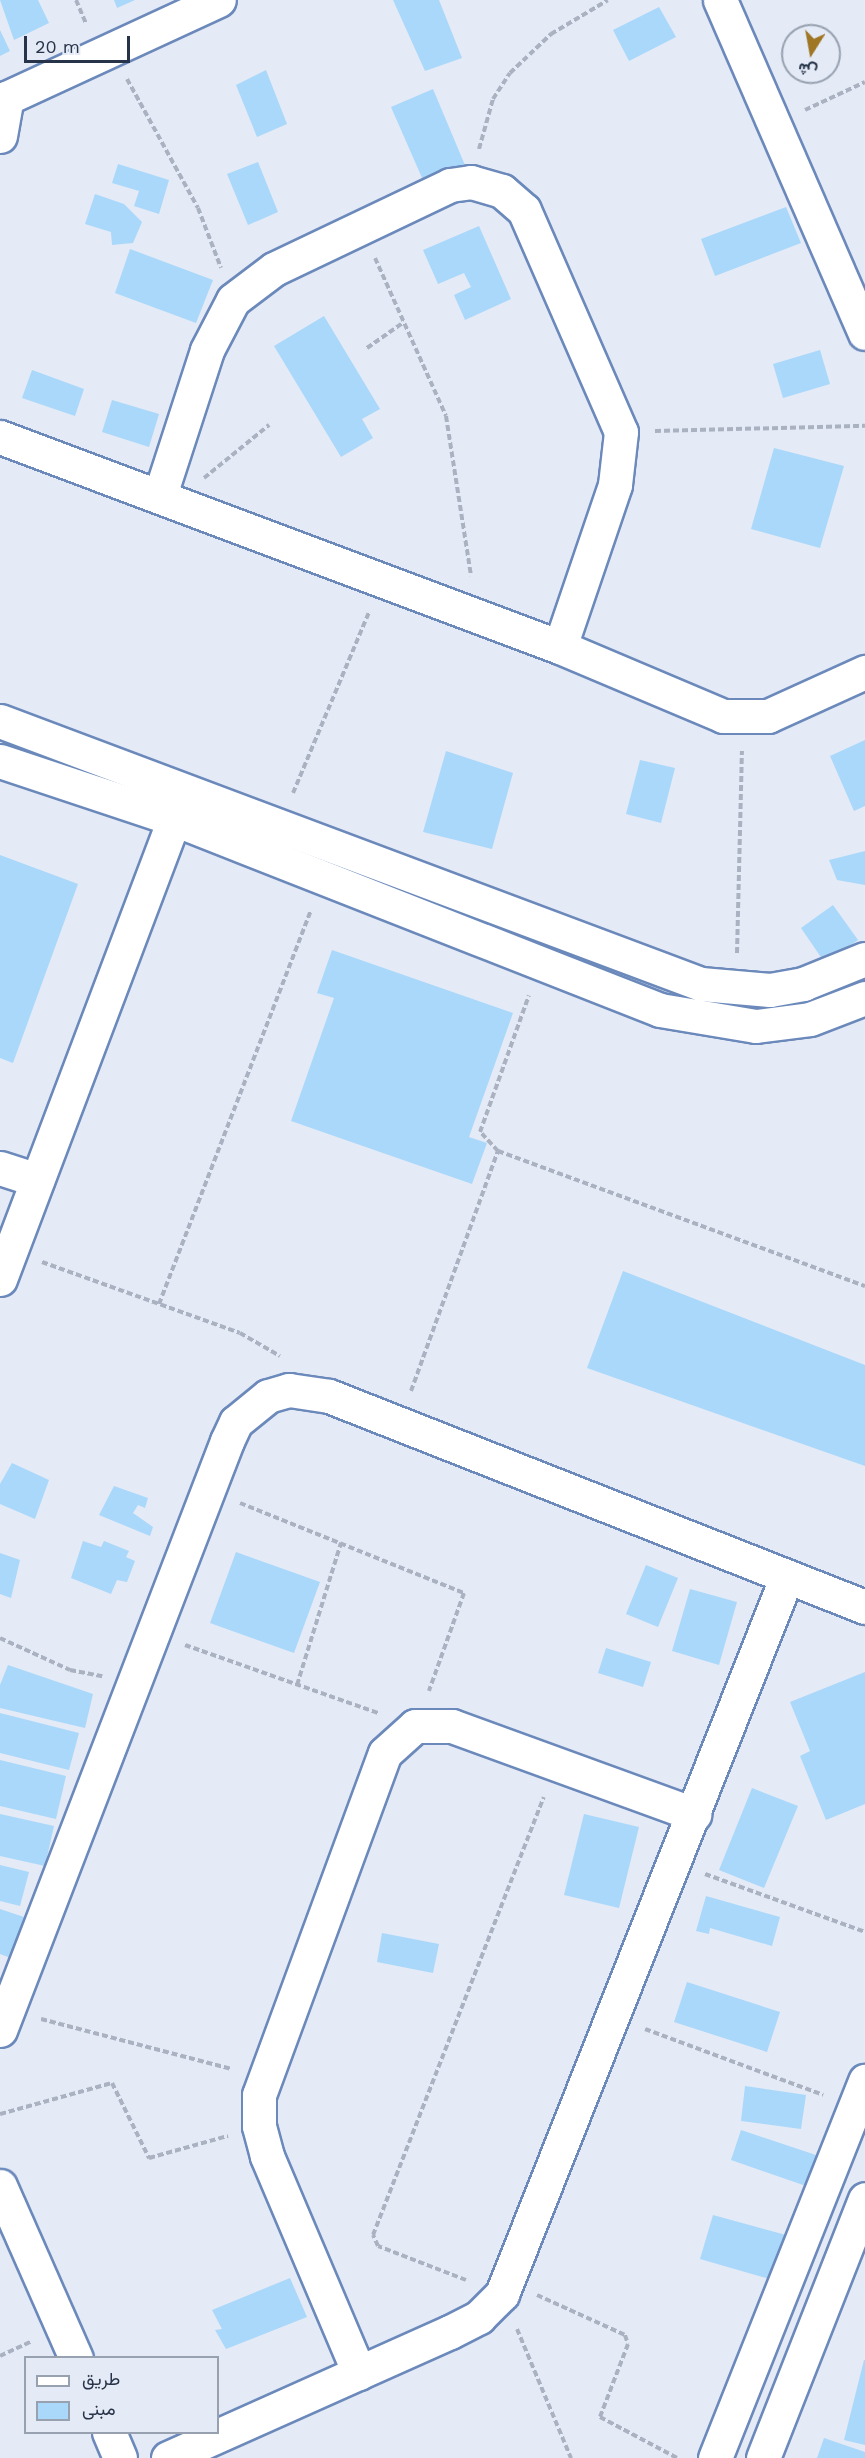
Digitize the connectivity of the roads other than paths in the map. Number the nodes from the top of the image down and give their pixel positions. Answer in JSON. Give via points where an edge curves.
{"nodes":[{"id":1,"x":219,"y":0,"type":"edge"},
{"id":2,"x":720,"y":0,"type":"edge"},
{"id":3,"x":3,"y":100,"type":"edge"},
{"id":4,"x":0,"y":136,"type":"edge"},
{"id":5,"x":865,"y":333,"type":"edge"},
{"id":6,"x":0,"y":437,"type":"edge"},
{"id":7,"x":168,"y":498,"type":"junction"},
{"id":8,"x":560,"y":647,"type":"junction"},
{"id":9,"x":865,"y":672,"type":"edge"},
{"id":10,"x":0,"y":721,"type":"edge"},
{"id":11,"x":0,"y":761,"type":"edge"},
{"id":12,"x":186,"y":788,"type":"junction"},
{"id":13,"x":174,"y":819,"type":"junction"},
{"id":14,"x":627,"y":958,"type":"junction"},
{"id":15,"x":865,"y":959,"type":"edge"},
{"id":16,"x":616,"y":993,"type":"junction"},
{"id":17,"x":865,"y":998,"type":"edge"},
{"id":18,"x":0,"y":1168,"type":"edge"},
{"id":19,"x":38,"y":1180,"type":"junction"},
{"id":20,"x":5,"y":1265,"type":"edge"},
{"id":21,"x":787,"y":1576,"type":"junction"},
{"id":22,"x":865,"y":1607,"type":"edge"},
{"id":23,"x":694,"y":1814,"type":"junction"},
{"id":24,"x":4,"y":2020,"type":"edge"},
{"id":25,"x":860,"y":2094,"type":"edge"},
{"id":26,"x":0,"y":2186,"type":"edge"},
{"id":27,"x":865,"y":2199,"type":"edge"},
{"id":28,"x":75,"y":2356,"type":"edge"},
{"id":29,"x":359,"y":2373,"type":"junction"},
{"id":30,"x":109,"y":2434,"type":"edge"},
{"id":31,"x":120,"y":2458,"type":"edge"},
{"id":32,"x":168,"y":2458,"type":"edge"},
{"id":33,"x":715,"y":2458,"type":"edge"},
{"id":34,"x":763,"y":2458,"type":"edge"}],
"edges":[{"from":1,"to":3,"type":"street"},
{"from":2,"to":5,"type":"street"},
{"from":3,"to":4,"type":"street"},
{"from":6,"to":7,"type":"street"},
{"from":7,"to":8,"type":"street"},
{"from":7,"to":8,"type":"street","via":[[207,350],[233,300],[274,269],[450,185],[471,182],[502,191],[524,210],[621,432],[615,485]]},
{"from":8,"to":9,"type":"street","via":[[704,709],[743,718],[768,717]]},
{"from":10,"to":12,"type":"street"},
{"from":11,"to":13,"type":"street"},
{"from":12,"to":13,"type":"street"},
{"from":12,"to":14,"type":"street"},
{"from":13,"to":16,"type":"street"},
{"from":13,"to":19,"type":"street"},
{"from":14,"to":15,"type":"street","via":[[701,984],[736,990],[803,984]]},
{"from":14,"to":16,"type":"street"},
{"from":16,"to":17,"type":"street","via":[[703,1021],[756,1026],[810,1019]]},
{"from":18,"to":19,"type":"street"},
{"from":19,"to":20,"type":"street"},
{"from":21,"to":22,"type":"street"},
{"from":21,"to":23,"type":"street"},
{"from":21,"to":24,"type":"street","via":[[309,1391],[278,1393],[250,1407],[236,1422],[208,1491],[135,1692]]},
{"from":23,"to":29,"type":"street","via":[[506,2288],[479,2317]]},
{"from":23,"to":29,"type":"street","via":[[452,1726],[415,1726],[385,1753],[264,2077],[259,2126]]},
{"from":25,"to":33,"type":"street"},
{"from":26,"to":28,"type":"street"},
{"from":27,"to":34,"type":"street"},
{"from":29,"to":32,"type":"street"},
{"from":30,"to":31,"type":"street"}]}
